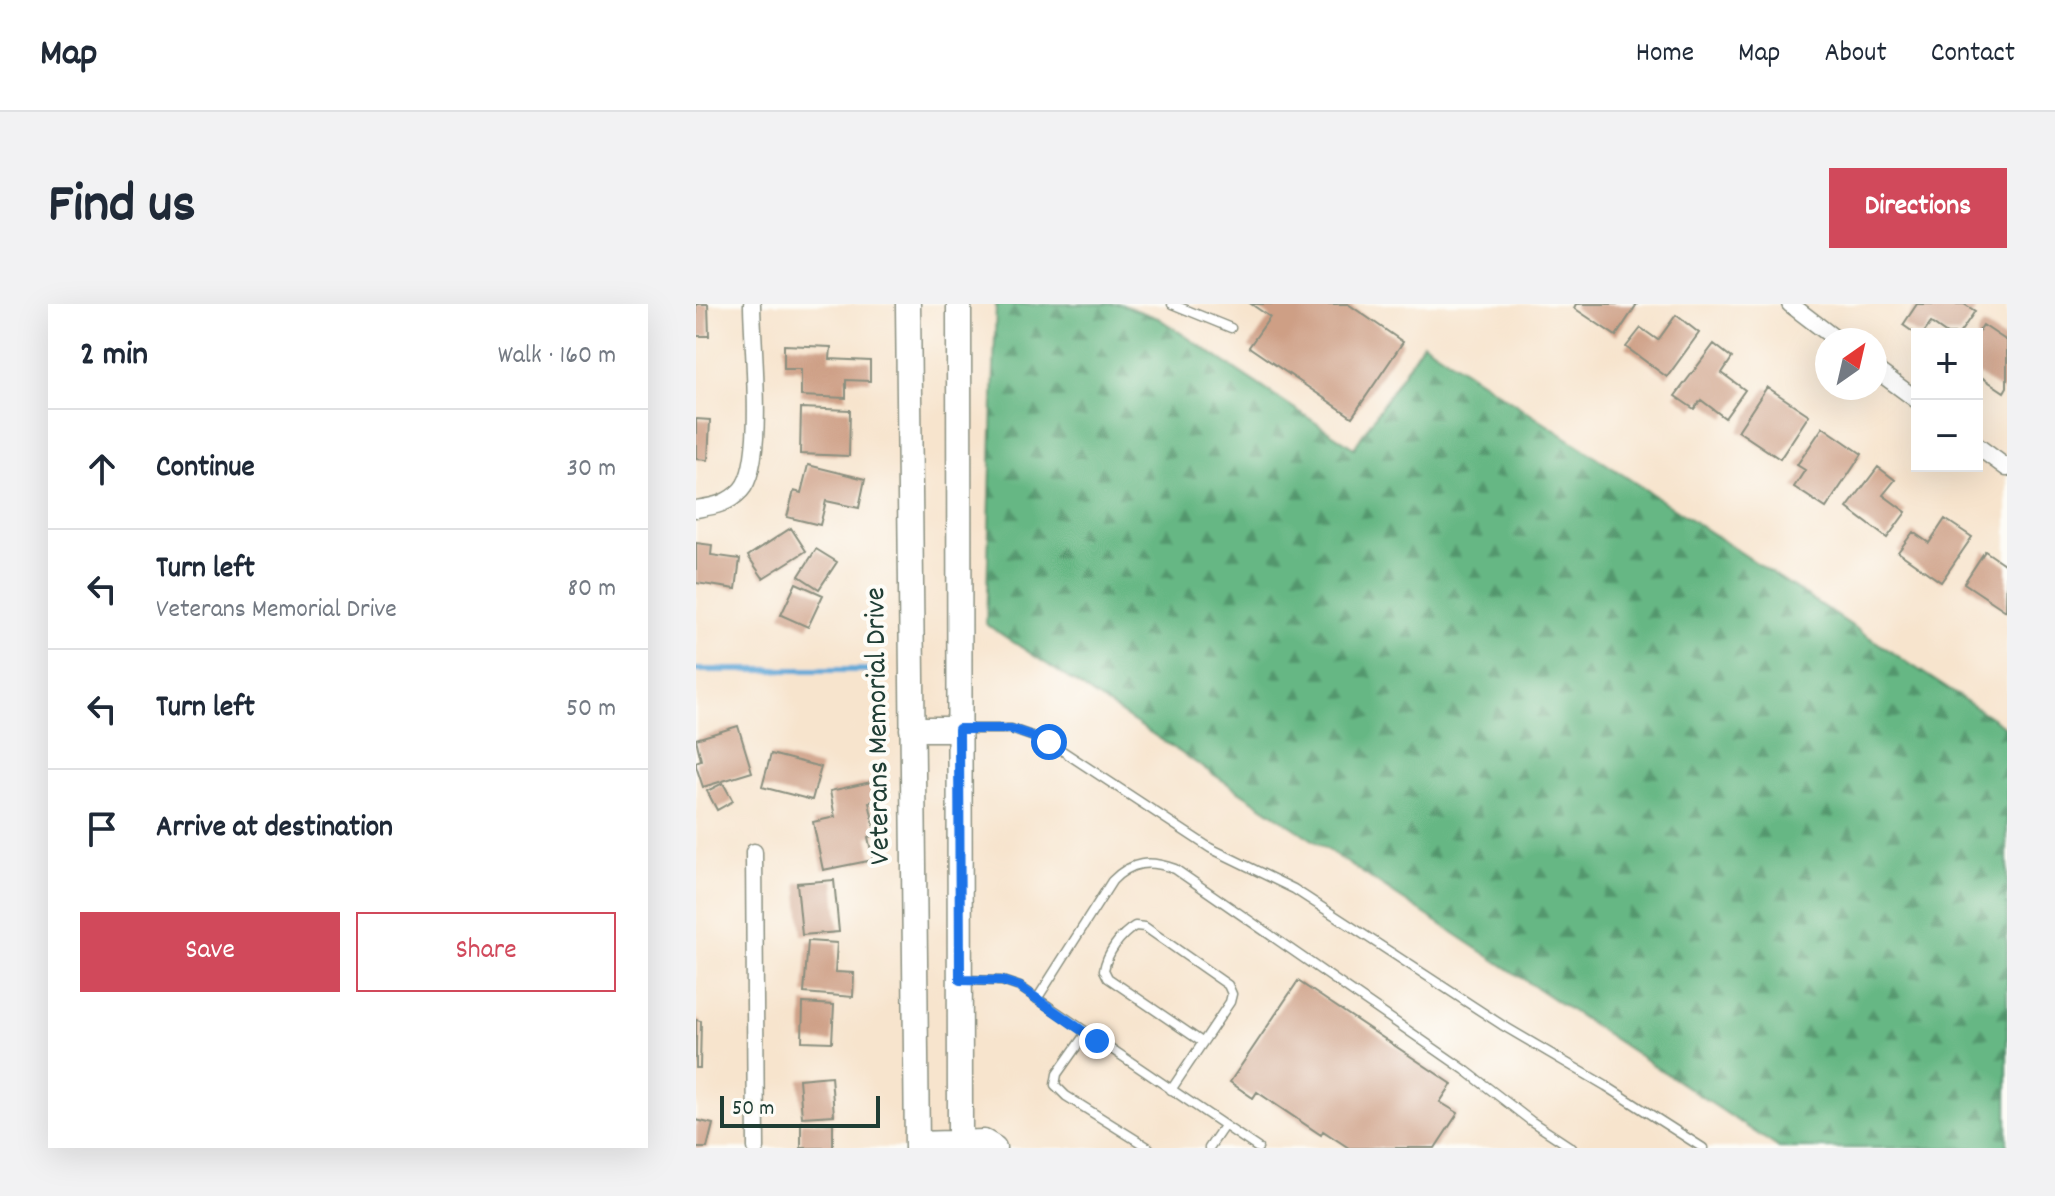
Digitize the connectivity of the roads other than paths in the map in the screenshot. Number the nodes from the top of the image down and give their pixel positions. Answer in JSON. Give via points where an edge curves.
{"nodes":[{"id":1,"x":752,"y":304,"type":"edge"},
{"id":2,"x":908,"y":304,"type":"edge"},
{"id":3,"x":959,"y":304,"type":"edge"},
{"id":4,"x":1172,"y":304,"type":"edge"},
{"id":5,"x":1790,"y":304,"type":"edge"},
{"id":6,"x":1231,"y":328,"type":"dead end"},
{"id":7,"x":1821,"y":328,"type":"edge"},
{"id":8,"x":1887,"y":378,"type":"edge"},
{"id":9,"x":1911,"y":396,"type":"edge"},
{"id":10,"x":1983,"y":450,"type":"edge"},
{"id":11,"x":2007,"y":468,"type":"edge"},
{"id":12,"x":696,"y":509,"type":"edge"},
{"id":13,"x":912,"y":729,"type":"junction"},
{"id":14,"x":959,"y":729,"type":"junction"},
{"id":15,"x":754,"y":852,"type":"dead end"},
{"id":16,"x":960,"y":980,"type":"junction"},
{"id":17,"x":1037,"y":999,"type":"junction"},
{"id":18,"x":1086,"y":1033,"type":"junction"},
{"id":19,"x":1202,"y":1042,"type":"junction"},
{"id":20,"x":1171,"y":1090,"type":"junction"},
{"id":21,"x":1224,"y":1126,"type":"junction"},
{"id":22,"x":961,"y":1145,"type":"edge"},
{"id":23,"x":917,"y":1146,"type":"edge"},
{"id":24,"x":756,"y":1148,"type":"edge"},
{"id":25,"x":994,"y":1148,"type":"edge"},
{"id":26,"x":1149,"y":1148,"type":"edge"},
{"id":27,"x":1209,"y":1148,"type":"edge"},
{"id":28,"x":1258,"y":1148,"type":"edge"},
{"id":29,"x":1572,"y":1148,"type":"edge"},
{"id":30,"x":1703,"y":1148,"type":"edge"}],
"edges":[{"from":1,"to":12,"type":"street","via":[[754,459],[743,488],[722,505]]},
{"from":2,"to":13,"type":"main road","name":"Veterans Memorial Drive"},
{"from":3,"to":14,"type":"main road"},
{"from":4,"to":6,"type":"lane"},
{"from":5,"to":7,"type":"street"},
{"from":8,"to":9,"type":"street"},
{"from":10,"to":11,"type":"street"},
{"from":13,"to":14,"type":"main road"},
{"from":13,"to":23,"type":"main road","name":"Veterans Memorial Drive"},
{"from":14,"to":16,"type":"main road"},
{"from":14,"to":30,"type":"lane","via":[[1011,729],[1049,742],[1210,848],[1294,889]]},
{"from":15,"to":24,"type":"street"},
{"from":16,"to":17,"type":"lane","via":[[1002,981]]},
{"from":16,"to":22,"type":"main road"},
{"from":17,"to":18,"type":"lane"},
{"from":17,"to":29,"type":"lane","via":[[1112,881],[1139,863],[1158,862]]},
{"from":18,"to":20,"type":"lane"},
{"from":18,"to":26,"type":"lane","via":[[1055,1085]]},
{"from":19,"to":19,"type":"lane","via":[[1230,1002],[1228,985],[1145,927],[1124,933],[1106,961],[1108,978]]},
{"from":19,"to":20,"type":"lane"},
{"from":20,"to":21,"type":"lane"},
{"from":21,"to":27,"type":"lane"},
{"from":21,"to":28,"type":"lane"},
{"from":22,"to":23,"type":"main road"},
{"from":22,"to":25,"type":"main road","via":[[984,1142]]}]}
